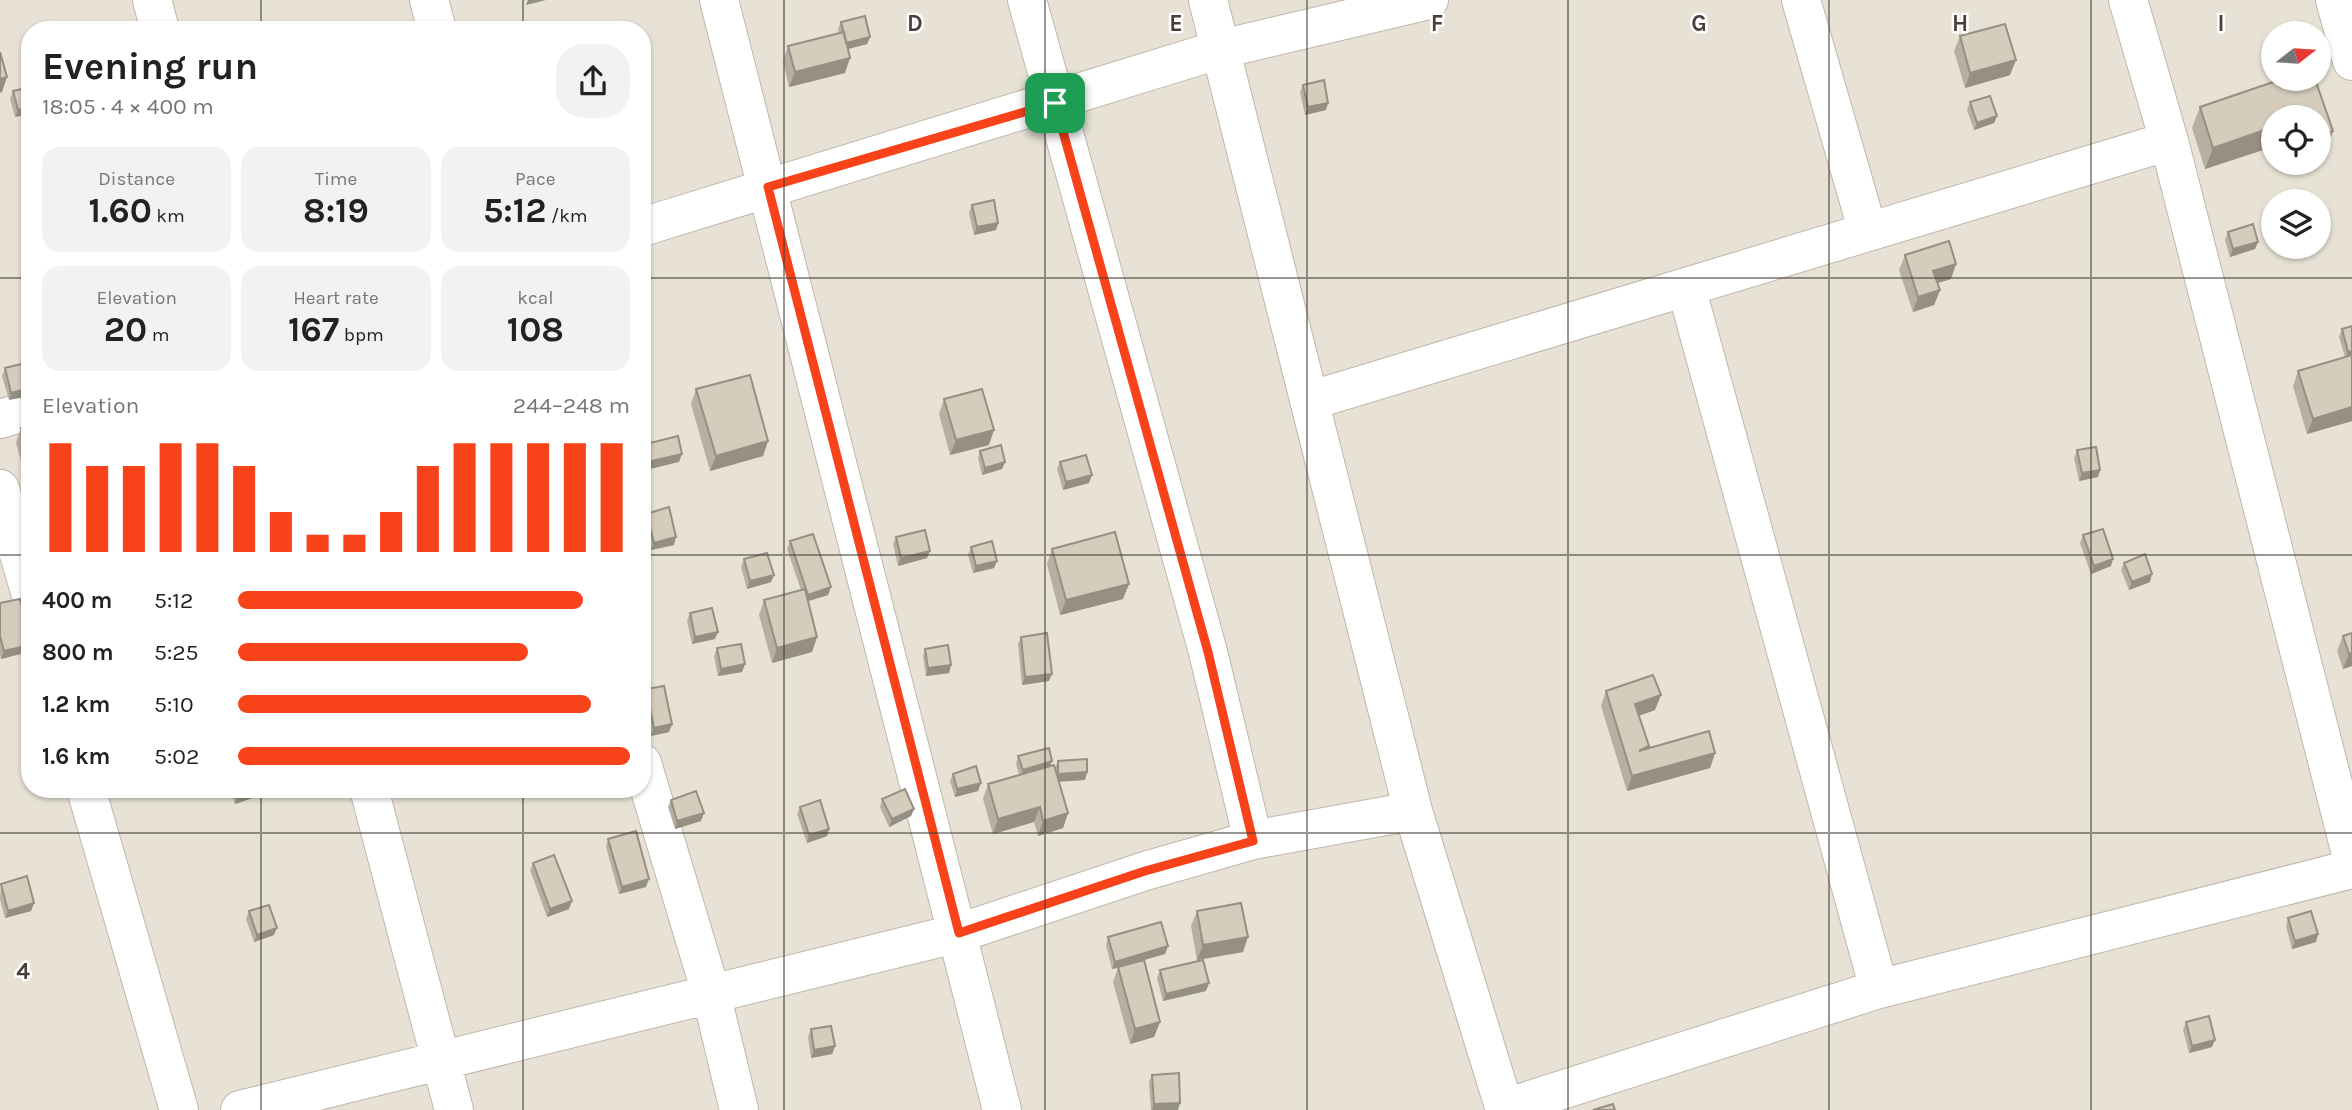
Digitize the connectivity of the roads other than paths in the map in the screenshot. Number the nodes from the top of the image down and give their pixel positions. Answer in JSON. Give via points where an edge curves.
{"nodes":[{"id":1,"x":152,"y":0,"type":"edge"},
{"id":2,"x":429,"y":0,"type":"edge"},
{"id":3,"x":719,"y":0,"type":"edge"},
{"id":4,"x":1027,"y":0,"type":"edge"},
{"id":5,"x":1208,"y":0,"type":"edge"},
{"id":6,"x":1429,"y":0,"type":"edge"},
{"id":7,"x":1801,"y":0,"type":"edge"},
{"id":8,"x":2128,"y":0,"type":"edge"},
{"id":9,"x":2335,"y":0,"type":"edge"},
{"id":10,"x":158,"y":21,"type":"edge"},
{"id":11,"x":435,"y":21,"type":"edge"},
{"id":12,"x":1221,"y":49,"type":"junction"},
{"id":13,"x":2352,"y":61,"type":"edge"},
{"id":14,"x":1055,"y":103,"type":"junction"},
{"id":15,"x":2169,"y":141,"type":"junction"},
{"id":16,"x":768,"y":187,"type":"junction"},
{"id":17,"x":651,"y":224,"type":"edge"},
{"id":18,"x":1868,"y":232,"type":"junction"},
{"id":19,"x":1686,"y":287,"type":"junction"},
{"id":20,"x":1309,"y":401,"type":"junction"},
{"id":21,"x":21,"y":413,"type":"edge"},
{"id":22,"x":0,"y":419,"type":"edge"},
{"id":23,"x":0,"y":489,"type":"edge"},
{"id":24,"x":21,"y":561,"type":"edge"},
{"id":25,"x":651,"y":793,"type":"edge"},
{"id":26,"x":89,"y":798,"type":"edge"},
{"id":27,"x":371,"y":798,"type":"edge"},
{"id":28,"x":1413,"y":811,"type":"junction"},
{"id":29,"x":1253,"y":841,"type":"junction"},
{"id":30,"x":2352,"y":858,"type":"edge"},
{"id":31,"x":2352,"y":869,"type":"edge"},
{"id":32,"x":959,"y":933,"type":"junction"},
{"id":33,"x":1879,"y":989,"type":"junction"},
{"id":34,"x":711,"y":993,"type":"junction"},
{"id":35,"x":441,"y":1060,"type":"junction"},
{"id":36,"x":1505,"y":1109,"type":"edge"},
{"id":37,"x":178,"y":1110,"type":"edge"},
{"id":38,"x":240,"y":1110,"type":"edge"},
{"id":39,"x":454,"y":1110,"type":"edge"},
{"id":40,"x":739,"y":1110,"type":"edge"},
{"id":41,"x":1002,"y":1110,"type":"edge"}],
"edges":[{"from":1,"to":10,"type":"street"},
{"from":2,"to":11,"type":"street"},
{"from":3,"to":16,"type":"street"},
{"from":4,"to":14,"type":"street"},
{"from":5,"to":12,"type":"street"},
{"from":6,"to":12,"type":"street"},
{"from":7,"to":18,"type":"street"},
{"from":8,"to":15,"type":"street"},
{"from":9,"to":13,"type":"street"},
{"from":12,"to":14,"type":"street"},
{"from":12,"to":20,"type":"street"},
{"from":14,"to":16,"type":"street"},
{"from":14,"to":29,"type":"street","via":[[1208,652]]},
{"from":15,"to":18,"type":"street"},
{"from":15,"to":30,"type":"street"},
{"from":16,"to":17,"type":"street"},
{"from":16,"to":32,"type":"street"},
{"from":18,"to":19,"type":"street"},
{"from":19,"to":20,"type":"street"},
{"from":19,"to":33,"type":"street"},
{"from":20,"to":28,"type":"street"},
{"from":21,"to":22,"type":"street"},
{"from":23,"to":24,"type":"street"},
{"from":25,"to":34,"type":"street"},
{"from":26,"to":37,"type":"street"},
{"from":27,"to":35,"type":"street"},
{"from":28,"to":29,"type":"street"},
{"from":28,"to":36,"type":"street"},
{"from":29,"to":32,"type":"street","via":[[1145,871]]},
{"from":31,"to":33,"type":"street"},
{"from":32,"to":34,"type":"street"},
{"from":32,"to":41,"type":"street"},
{"from":33,"to":36,"type":"street"},
{"from":34,"to":35,"type":"street"},
{"from":34,"to":40,"type":"street"},
{"from":35,"to":38,"type":"street"},
{"from":35,"to":39,"type":"street"}]}
